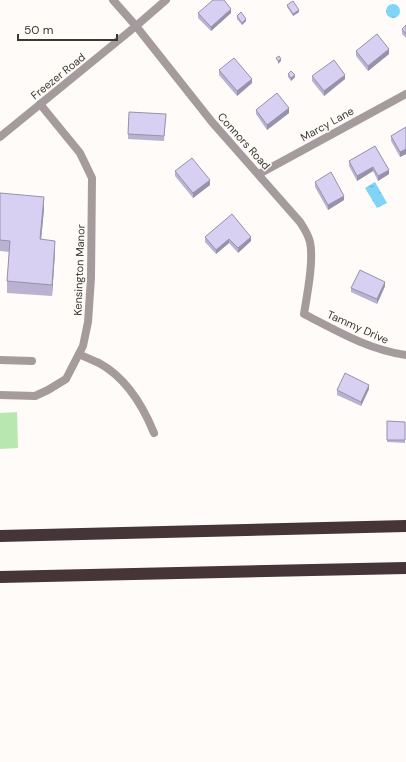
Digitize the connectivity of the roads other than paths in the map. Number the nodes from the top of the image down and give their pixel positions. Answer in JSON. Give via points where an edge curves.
{"nodes":[{"id":1,"x":113,"y":0,"type":"edge"},
{"id":2,"x":166,"y":0,"type":"edge"},
{"id":3,"x":136,"y":26,"type":"junction"},
{"id":4,"x":406,"y":94,"type":"edge"},
{"id":5,"x":40,"y":104,"type":"junction"},
{"id":6,"x":0,"y":137,"type":"edge"},
{"id":7,"x":259,"y":174,"type":"junction"},
{"id":8,"x":304,"y":314,"type":"joint"},
{"id":9,"x":78,"y":354,"type":"junction"},
{"id":10,"x":406,"y":355,"type":"edge"},
{"id":11,"x":0,"y":360,"type":"edge"},
{"id":12,"x":32,"y":361,"type":"dead end"},
{"id":13,"x":0,"y":395,"type":"edge"},
{"id":14,"x":154,"y":433,"type":"dead end"},
{"id":15,"x":406,"y":526,"type":"edge"},
{"id":16,"x":0,"y":536,"type":"edge"},
{"id":17,"x":406,"y":568,"type":"edge"},
{"id":18,"x":0,"y":577,"type":"edge"}],
"edges":[{"from":1,"to":3,"type":"street","name":"Connors Road"},
{"from":2,"to":3,"type":"street","name":"Freezer Road"},
{"from":3,"to":5,"type":"street","name":"Freezer Road"},
{"from":3,"to":7,"type":"street","name":"Connors Road","via":[[212,122]]},
{"from":4,"to":7,"type":"street","name":"Marcy Lane"},
{"from":5,"to":6,"type":"street","name":"Freezer Road"},
{"from":5,"to":9,"type":"street","name":"Kensington Manor","via":[[80,153],[92,178],[88,322],[83,346]]},
{"from":7,"to":8,"type":"street","name":"Connors Road","via":[[300,222],[310,244]]},
{"from":8,"to":10,"type":"street","name":"Tammy Drive","via":[[354,340],[391,353]]},
{"from":9,"to":13,"type":"street","name":"Kensington Manor","via":[[66,379],[48,390],[35,396]]},
{"from":9,"to":14,"type":"street","via":[[112,372],[128,388],[146,414]]},
{"from":11,"to":12,"type":"street"},
{"from":15,"to":16,"type":"highway"},
{"from":17,"to":18,"type":"highway"}]}
